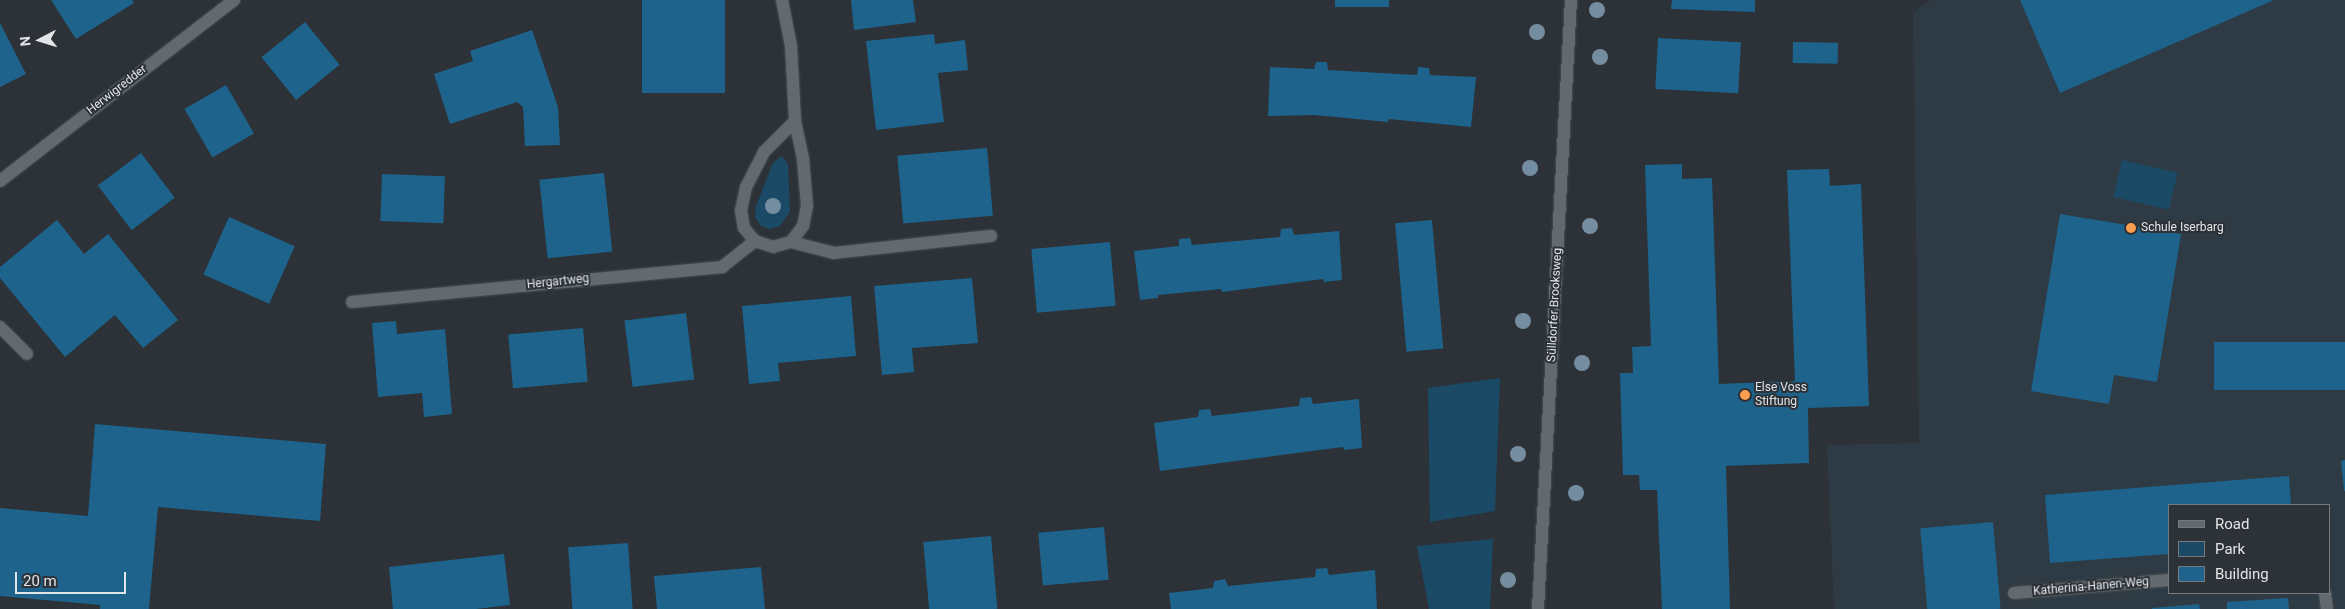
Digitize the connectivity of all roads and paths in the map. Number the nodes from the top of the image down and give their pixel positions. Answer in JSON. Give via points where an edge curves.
{"nodes":[{"id":1,"x":234,"y":0,"type":"edge"},
{"id":2,"x":782,"y":0,"type":"edge"},
{"id":3,"x":1571,"y":0,"type":"edge"},
{"id":4,"x":795,"y":121,"type":"junction"},
{"id":5,"x":0,"y":181,"type":"edge"},
{"id":6,"x":991,"y":236,"type":"dead end"},
{"id":7,"x":755,"y":241,"type":"junction"},
{"id":8,"x":791,"y":242,"type":"junction"},
{"id":9,"x":352,"y":302,"type":"dead end"},
{"id":10,"x":0,"y":327,"type":"edge"},
{"id":11,"x":27,"y":354,"type":"dead end"},
{"id":12,"x":2168,"y":580,"type":"edge"},
{"id":13,"x":2014,"y":594,"type":"dead end"},
{"id":14,"x":2325,"y":594,"type":"edge"},
{"id":15,"x":1538,"y":609,"type":"edge"},
{"id":16,"x":2327,"y":609,"type":"edge"}],
"edges":[{"from":1,"to":5,"type":"street","name":"Herwigredder"},
{"from":2,"to":4,"type":"street","via":[[791,46]]},
{"from":3,"to":15,"type":"street","name":"Sülldorfer Brooksweg"},
{"from":4,"to":7,"type":"street","via":[[764,152],[746,187],[741,210],[744,228]]},
{"from":4,"to":8,"type":"street","via":[[803,158],[807,206],[803,226]]},
{"from":6,"to":8,"type":"street","via":[[834,253]]},
{"from":7,"to":8,"type":"street","via":[[773,247]]},
{"from":7,"to":9,"type":"street","name":"Hergartweg","via":[[722,267]]},
{"from":10,"to":11,"type":"street"},
{"from":12,"to":13,"type":"street","name":"Katherina-Hanen-Weg"},
{"from":14,"to":16,"type":"street"}]}
